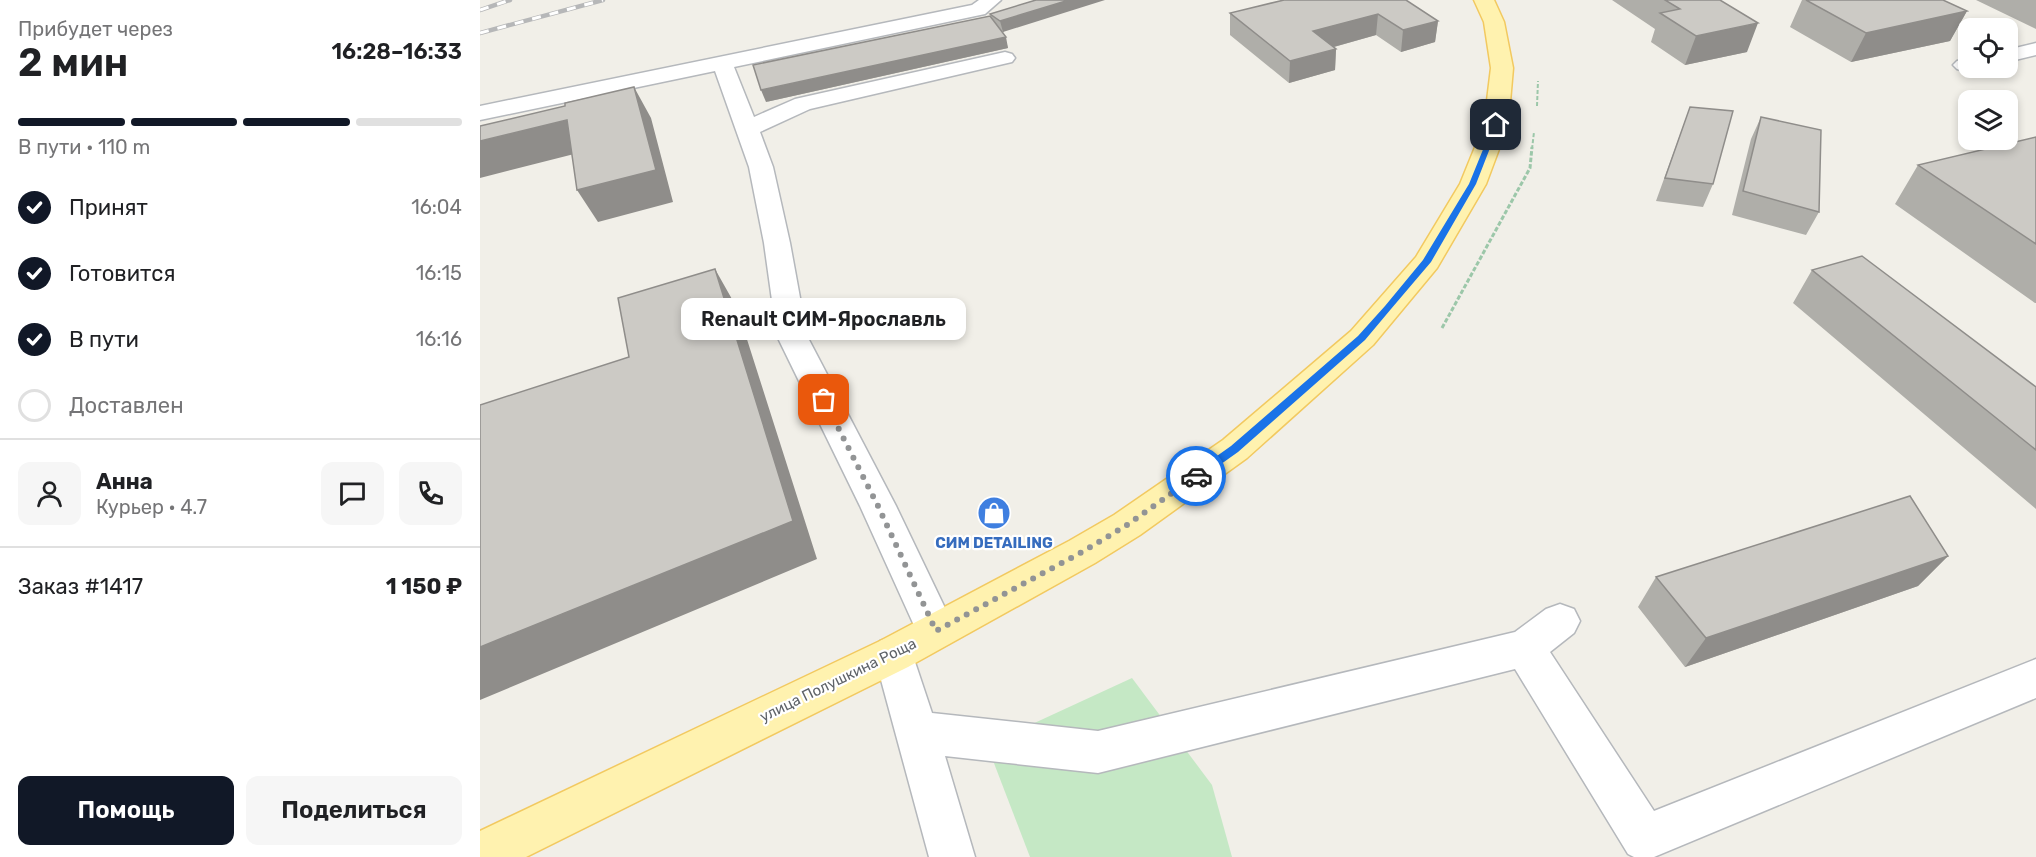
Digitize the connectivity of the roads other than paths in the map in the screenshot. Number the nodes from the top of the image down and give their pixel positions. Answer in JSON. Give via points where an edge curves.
{"nodes":[{"id":1,"x":992,"y":0,"type":"edge"},
{"id":2,"x":1484,"y":0,"type":"edge"},
{"id":3,"x":2036,"y":50,"type":"edge"},
{"id":4,"x":2018,"y":54,"type":"edge"},
{"id":5,"x":1005,"y":58,"type":"dead end"},
{"id":6,"x":722,"y":62,"type":"junction"},
{"id":7,"x":480,"y":113,"type":"edge"},
{"id":8,"x":747,"y":129,"type":"junction"},
{"id":9,"x":1560,"y":621,"type":"dead end"},
{"id":10,"x":936,"y":631,"type":"junction"},
{"id":11,"x":1525,"y":648,"type":"junction"},
{"id":12,"x":894,"y":654,"type":"junction"},
{"id":13,"x":2036,"y":678,"type":"edge"},
{"id":14,"x":917,"y":732,"type":"junction"},
{"id":15,"x":480,"y":855,"type":"edge"},
{"id":16,"x":952,"y":857,"type":"edge"}],
"edges":[{"from":1,"to":6,"type":"lane","via":[[978,10]]},
{"from":2,"to":10,"type":"main road","name":"улица Полушкина Роща","via":[[1494,22],[1502,68],[1496,125],[1473,184],[1427,262],[1362,338],[1235,449],[1127,525]]},
{"from":3,"to":4,"type":"lane"},
{"from":5,"to":8,"type":"lane","via":[[802,104]]},
{"from":6,"to":7,"type":"lane"},
{"from":6,"to":8,"type":"lane"},
{"from":8,"to":10,"type":"lane","via":[[761,167],[792,336]]},
{"from":9,"to":11,"type":"lane"},
{"from":10,"to":12,"type":"main road","name":"улица Полушкина Роща"},
{"from":11,"to":13,"type":"lane","via":[[1644,838]]},
{"from":11,"to":14,"type":"lane","via":[[1098,752]]},
{"from":12,"to":14,"type":"lane"},
{"from":12,"to":15,"type":"main road","name":"улица Полушкина Роща"},
{"from":14,"to":16,"type":"lane"}]}
